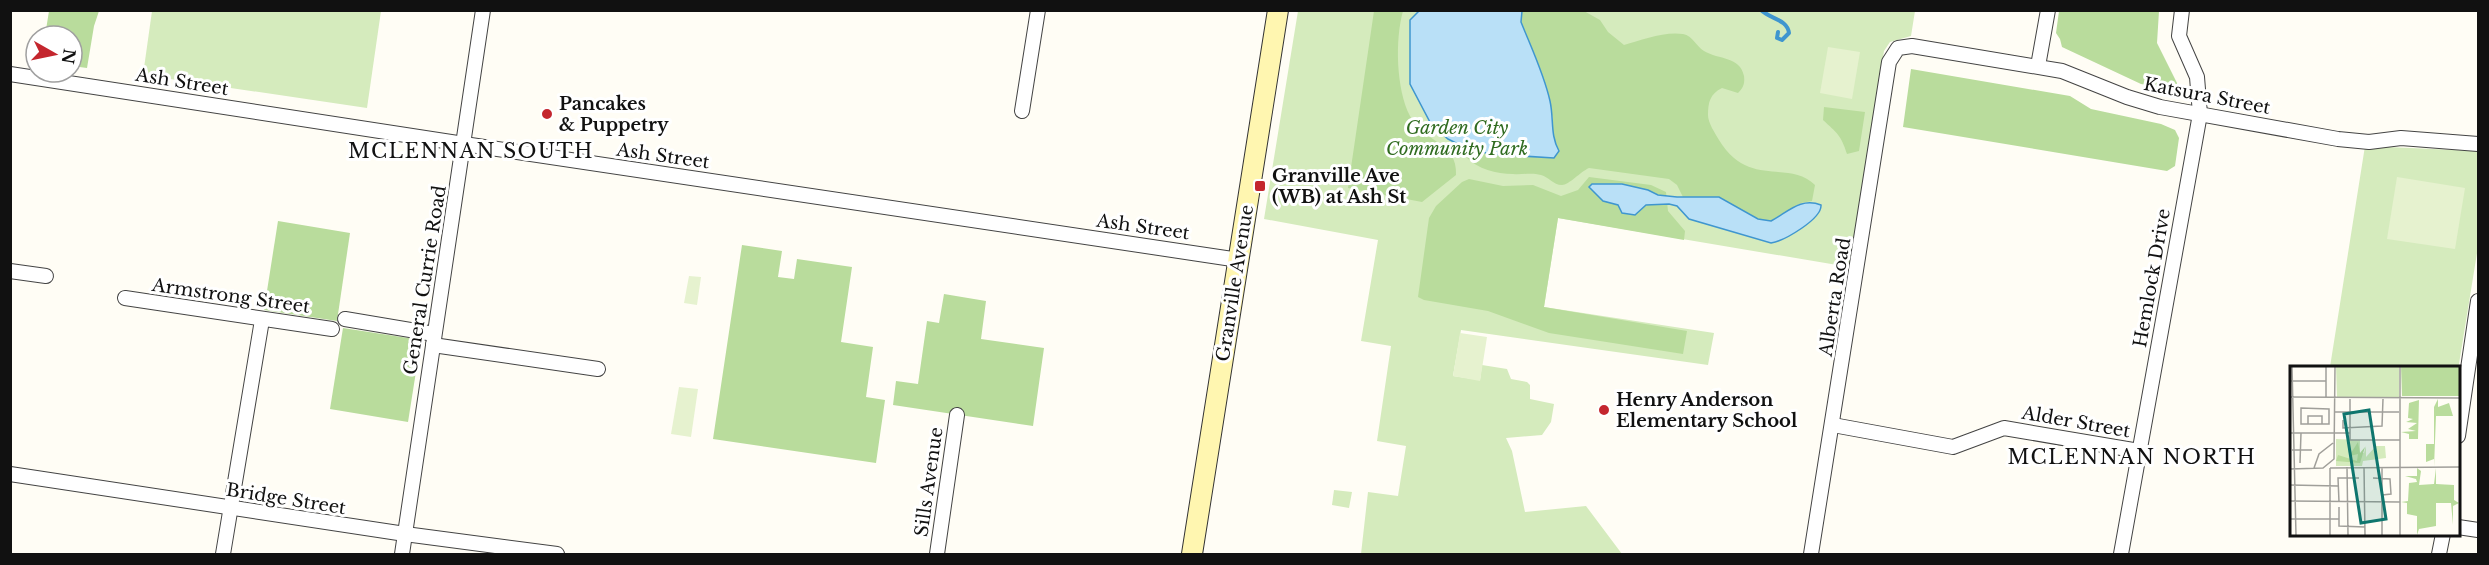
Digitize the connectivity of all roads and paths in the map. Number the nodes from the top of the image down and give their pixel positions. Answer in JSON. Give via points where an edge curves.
{"nodes":[{"id":1,"x":483,"y":10,"type":"edge"},
{"id":2,"x":1038,"y":10,"type":"edge"},
{"id":3,"x":1278,"y":10,"type":"edge"},
{"id":4,"x":2048,"y":10,"type":"edge"},
{"id":5,"x":2182,"y":10,"type":"edge"},
{"id":6,"x":1898,"y":48,"type":"joint"},
{"id":7,"x":2038,"y":66,"type":"junction"},
{"id":8,"x":10,"y":74,"type":"edge"},
{"id":9,"x":1022,"y":111,"type":"dead end"},
{"id":10,"x":2200,"y":114,"type":"junction"},
{"id":11,"x":464,"y":144,"type":"junction"},
{"id":12,"x":2478,"y":144,"type":"edge"},
{"id":13,"x":1239,"y":260,"type":"junction"},
{"id":14,"x":10,"y":271,"type":"edge"},
{"id":15,"x":46,"y":276,"type":"dead end"},
{"id":16,"x":125,"y":298,"type":"dead end"},
{"id":17,"x":2478,"y":301,"type":"edge"},
{"id":18,"x":345,"y":319,"type":"dead end"},
{"id":19,"x":262,"y":320,"type":"junction"},
{"id":20,"x":332,"y":329,"type":"dead end"},
{"id":21,"x":433,"y":339,"type":"junction"},
{"id":22,"x":598,"y":369,"type":"dead end"},
{"id":23,"x":957,"y":415,"type":"dead end"},
{"id":24,"x":2459,"y":423,"type":"edge"},
{"id":25,"x":1833,"y":425,"type":"junction"},
{"id":26,"x":2139,"y":451,"type":"junction"},
{"id":27,"x":10,"y":474,"type":"edge"},
{"id":28,"x":230,"y":508,"type":"junction"},
{"id":29,"x":2459,"y":527,"type":"edge"},
{"id":30,"x":2478,"y":530,"type":"edge"},
{"id":31,"x":405,"y":534,"type":"junction"},
{"id":32,"x":2443,"y":535,"type":"edge"},
{"id":33,"x":223,"y":555,"type":"edge"},
{"id":34,"x":402,"y":555,"type":"edge"},
{"id":35,"x":557,"y":555,"type":"edge"},
{"id":36,"x":937,"y":555,"type":"edge"},
{"id":37,"x":1192,"y":555,"type":"edge"},
{"id":38,"x":1811,"y":555,"type":"edge"},
{"id":39,"x":2121,"y":555,"type":"edge"},
{"id":40,"x":2439,"y":555,"type":"edge"}],
"edges":[{"from":1,"to":11,"type":"street","name":"General Currie Road"},
{"from":2,"to":9,"type":"street"},
{"from":3,"to":13,"type":"street","name":"Granville Avenue"},
{"from":4,"to":7,"type":"street"},
{"from":5,"to":10,"type":"street","name":"Hemlock Drive","via":[[2179,36],[2197,77]]},
{"from":6,"to":7,"type":"street","name":"Katsura Street","via":[[1912,46]]},
{"from":6,"to":25,"type":"street","name":"Alberta Road","via":[[1889,62]]},
{"from":7,"to":10,"type":"street","name":"Katsura Street","via":[[2079,77],[2127,98]]},
{"from":8,"to":11,"type":"street","name":"Ash Street"},
{"from":10,"to":12,"type":"street","name":"Katsura Street","via":[[2338,140],[2401,138]]},
{"from":10,"to":26,"type":"street","name":"Hemlock Drive"},
{"from":11,"to":13,"type":"street","name":"Ash Street"},
{"from":11,"to":21,"type":"street","name":"General Currie Road"},
{"from":13,"to":37,"type":"street","name":"Granville Avenue"},
{"from":14,"to":15,"type":"street"},
{"from":16,"to":19,"type":"street","name":"Armstrong Street"},
{"from":17,"to":24,"type":"street"},
{"from":18,"to":21,"type":"street"},
{"from":19,"to":20,"type":"street","name":"Armstrong Street"},
{"from":19,"to":28,"type":"street"},
{"from":21,"to":22,"type":"street"},
{"from":21,"to":31,"type":"street","name":"General Currie Road"},
{"from":23,"to":36,"type":"street","name":"Sills Avenue"},
{"from":25,"to":26,"type":"street","name":"Alder Street","via":[[1953,447],[2004,428]]},
{"from":25,"to":38,"type":"street","name":"Alberta Road"},
{"from":26,"to":39,"type":"street","name":"Hemlock Drive"},
{"from":27,"to":28,"type":"street","name":"Bridge Street"},
{"from":28,"to":31,"type":"street","name":"Bridge Street"},
{"from":28,"to":33,"type":"street"},
{"from":29,"to":30,"type":"street"},
{"from":31,"to":34,"type":"street","name":"General Currie Road"},
{"from":31,"to":35,"type":"street","name":"Bridge Street"},
{"from":32,"to":40,"type":"street"}]}
